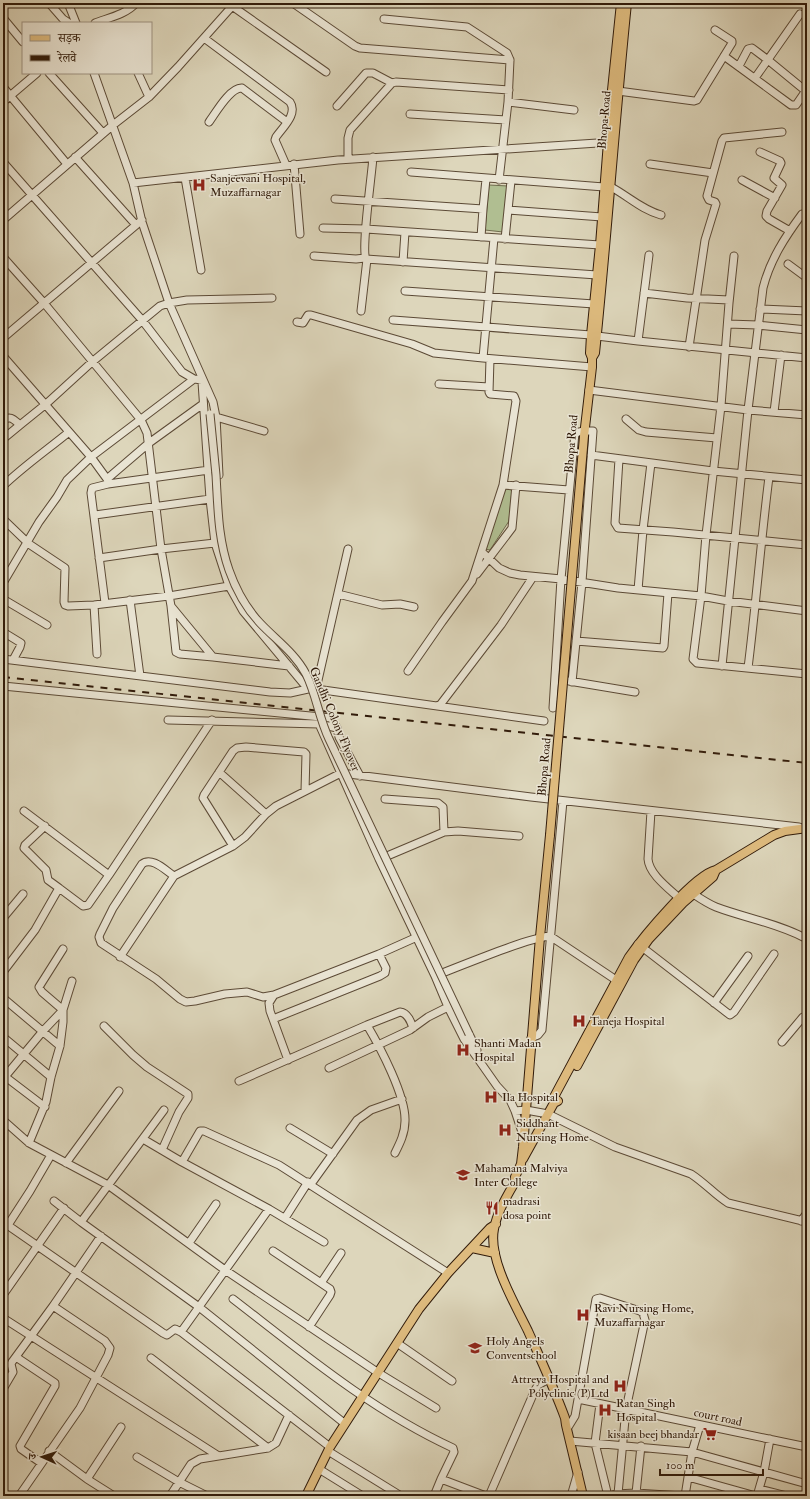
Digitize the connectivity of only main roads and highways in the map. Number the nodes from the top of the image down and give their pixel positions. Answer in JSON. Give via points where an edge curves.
{"nodes":[{"id":1,"x":621,"y":3,"type":"edge"},
{"id":2,"x":627,"y":3,"type":"edge"},
{"id":3,"x":611,"y":142,"type":"junction"},
{"id":4,"x":608,"y":187,"type":"junction"},
{"id":5,"x":594,"y":336,"type":"junction"},
{"id":6,"x":807,"y":828,"type":"edge"},
{"id":7,"x":640,"y":946,"type":"junction"},
{"id":8,"x":554,"y":1102,"type":"junction"},
{"id":9,"x":521,"y":1164,"type":"junction"},
{"id":10,"x":493,"y":1226,"type":"junction"},
{"id":11,"x":472,"y":1248,"type":"junction"},
{"id":12,"x":492,"y":1252,"type":"junction"},
{"id":13,"x":566,"y":1427,"type":"junction"},
{"id":14,"x":306,"y":1496,"type":"edge"},
{"id":15,"x":583,"y":1496,"type":"edge"}],
"edges":[{"from":1,"to":3,"type":"main road","name":"Bhopa Road"},
{"from":2,"to":3,"type":"main road","name":"Bhopa Road"},
{"from":3,"to":4,"type":"main road","name":"Bhopa Road"},
{"from":4,"to":5,"type":"main road","name":"Bhopa Road"},
{"from":4,"to":5,"type":"main road","name":"Bhopa Road","via":[[602,217],[594,304]]},
{"from":5,"to":9,"type":"main road","name":"Bhopa Road","bridge":true,"via":[[590,353],[592,367],[584,433]]},
{"from":6,"to":7,"type":"main road","via":[[774,835],[716,870],[713,877],[681,900],[649,939]]},
{"from":7,"to":8,"type":"main road","via":[[629,957],[616,980],[554,1097]]},
{"from":7,"to":8,"type":"main road","via":[[558,1101]]},
{"from":8,"to":9,"type":"main road"},
{"from":9,"to":10,"type":"main road","name":"Bhopa Road","via":[[497,1206]]},
{"from":10,"to":11,"type":"main road"},
{"from":10,"to":12,"type":"main road"},
{"from":11,"to":12,"type":"main road"},
{"from":11,"to":14,"type":"main road","via":[[419,1309],[344,1423]]},
{"from":12,"to":13,"type":"main road","via":[[496,1273]]},
{"from":12,"to":13,"type":"main road","via":[[559,1401],[566,1418]]},
{"from":13,"to":15,"type":"main road"}]}
